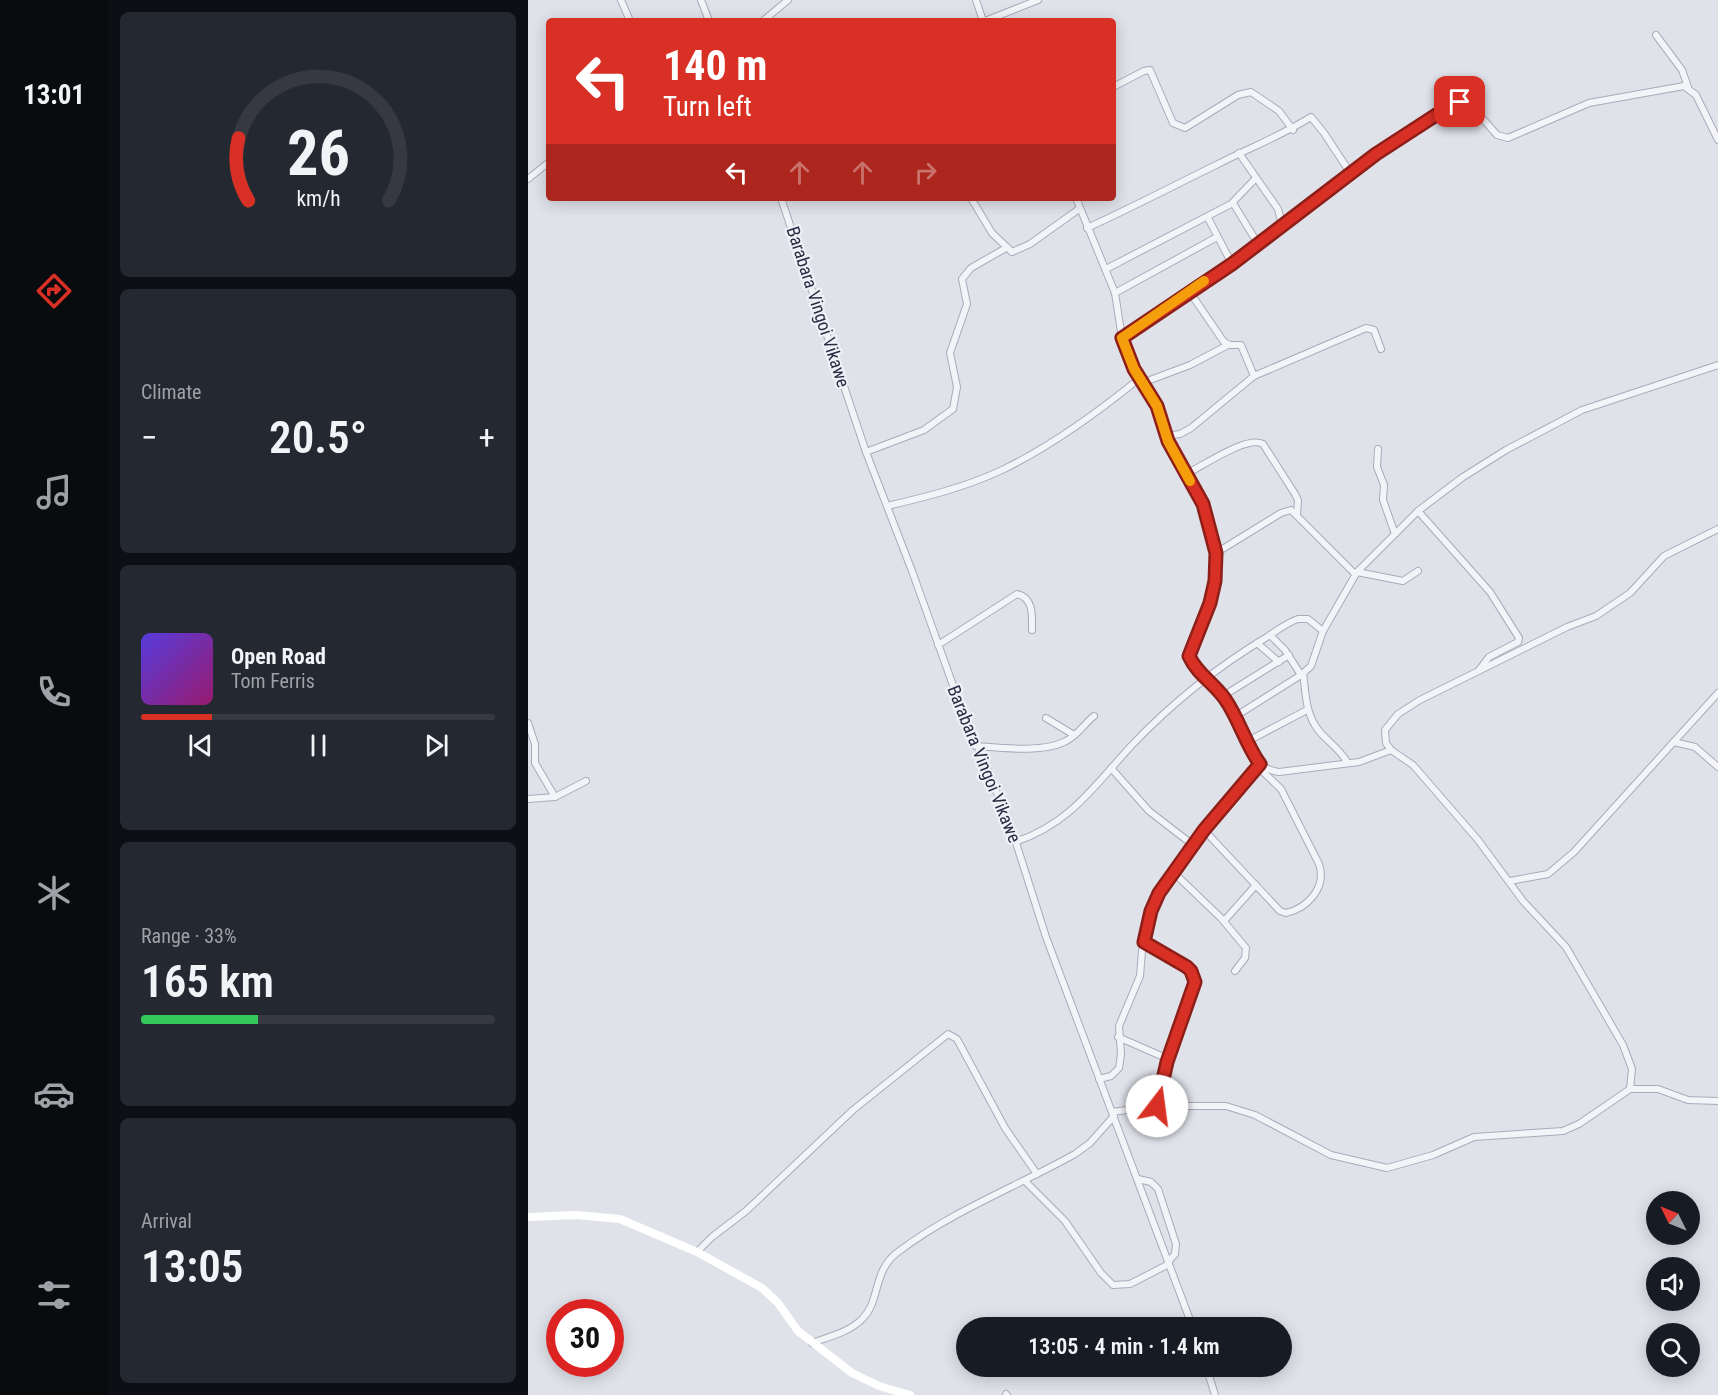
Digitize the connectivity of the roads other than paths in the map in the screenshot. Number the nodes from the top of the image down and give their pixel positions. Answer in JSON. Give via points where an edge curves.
{"nodes":[{"id":1,"x":621,"y":0,"type":"edge"},
{"id":2,"x":701,"y":0,"type":"edge"},
{"id":3,"x":788,"y":0,"type":"edge"},
{"id":4,"x":976,"y":0,"type":"edge"},
{"id":5,"x":1038,"y":0,"type":"edge"},
{"id":6,"x":629,"y":18,"type":"edge"},
{"id":7,"x":708,"y":18,"type":"edge"},
{"id":8,"x":767,"y":18,"type":"edge"},
{"id":9,"x":983,"y":18,"type":"edge"},
{"id":10,"x":992,"y":18,"type":"edge"},
{"id":11,"x":1656,"y":34,"type":"dead end"},
{"id":12,"x":1116,"y":85,"type":"edge"},
{"id":13,"x":1688,"y":87,"type":"junction"},
{"id":14,"x":1710,"y":121,"type":"junction"},
{"id":15,"x":1718,"y":122,"type":"edge"},
{"id":16,"x":1293,"y":130,"type":"junction"},
{"id":17,"x":1718,"y":140,"type":"edge"},
{"id":18,"x":1239,"y":153,"type":"junction"},
{"id":19,"x":546,"y":164,"type":"edge"},
{"id":20,"x":1351,"y":174,"type":"junction"},
{"id":21,"x":1256,"y":178,"type":"junction"},
{"id":22,"x":528,"y":179,"type":"edge"},
{"id":23,"x":782,"y":201,"type":"edge"},
{"id":24,"x":973,"y":201,"type":"edge"},
{"id":25,"x":1077,"y":201,"type":"edge"},
{"id":26,"x":1233,"y":203,"type":"junction"},
{"id":27,"x":1079,"y":209,"type":"junction"},
{"id":28,"x":1208,"y":218,"type":"junction"},
{"id":29,"x":1282,"y":225,"type":"junction"},
{"id":30,"x":1087,"y":228,"type":"junction"},
{"id":31,"x":1217,"y":237,"type":"junction"},
{"id":32,"x":1258,"y":244,"type":"junction"},
{"id":33,"x":1006,"y":248,"type":"junction"},
{"id":34,"x":1232,"y":264,"type":"junction"},
{"id":35,"x":1106,"y":269,"type":"junction"},
{"id":36,"x":1190,"y":291,"type":"junction"},
{"id":37,"x":1115,"y":293,"type":"junction"},
{"id":38,"x":1122,"y":338,"type":"junction"},
{"id":39,"x":1228,"y":345,"type":"junction"},
{"id":40,"x":1381,"y":349,"type":"dead end"},
{"id":41,"x":1718,"y":365,"type":"edge"},
{"id":42,"x":1254,"y":376,"type":"junction"},
{"id":43,"x":1141,"y":380,"type":"junction"},
{"id":44,"x":1166,"y":436,"type":"junction"},
{"id":45,"x":1378,"y":449,"type":"dead end"},
{"id":46,"x":866,"y":452,"type":"junction"},
{"id":47,"x":1186,"y":474,"type":"junction"},
{"id":48,"x":887,"y":506,"type":"junction"},
{"id":49,"x":1418,"y":511,"type":"junction"},
{"id":50,"x":1297,"y":514,"type":"junction"},
{"id":51,"x":1718,"y":529,"type":"edge"},
{"id":52,"x":1395,"y":534,"type":"junction"},
{"id":53,"x":1216,"y":553,"type":"junction"},
{"id":54,"x":1418,"y":571,"type":"dead end"},
{"id":55,"x":1356,"y":573,"type":"junction"},
{"id":56,"x":1032,"y":630,"type":"dead end"},
{"id":57,"x":1323,"y":631,"type":"junction"},
{"id":58,"x":1270,"y":635,"type":"junction"},
{"id":59,"x":1257,"y":643,"type":"junction"},
{"id":60,"x":938,"y":645,"type":"junction"},
{"id":61,"x":1289,"y":655,"type":"junction"},
{"id":62,"x":1279,"y":662,"type":"junction"},
{"id":63,"x":1479,"y":670,"type":"junction"},
{"id":64,"x":1302,"y":674,"type":"junction"},
{"id":65,"x":1206,"y":678,"type":"junction"},
{"id":66,"x":1718,"y":693,"type":"edge"},
{"id":67,"x":1223,"y":696,"type":"junction"},
{"id":68,"x":1307,"y":710,"type":"junction"},
{"id":69,"x":1094,"y":716,"type":"dead end"},
{"id":70,"x":1236,"y":716,"type":"junction"},
{"id":71,"x":1046,"y":718,"type":"dead end"},
{"id":72,"x":528,"y":723,"type":"edge"},
{"id":73,"x":1074,"y":735,"type":"junction"},
{"id":74,"x":1248,"y":741,"type":"junction"},
{"id":75,"x":1674,"y":742,"type":"junction"},
{"id":76,"x":976,"y":746,"type":"junction"},
{"id":77,"x":1391,"y":750,"type":"junction"},
{"id":78,"x":1347,"y":762,"type":"junction"},
{"id":79,"x":1260,"y":766,"type":"junction"},
{"id":80,"x":1718,"y":767,"type":"edge"},
{"id":81,"x":1111,"y":768,"type":"junction"},
{"id":82,"x":586,"y":781,"type":"dead end"},
{"id":83,"x":555,"y":797,"type":"junction"},
{"id":84,"x":528,"y":798,"type":"edge"},
{"id":85,"x":1204,"y":830,"type":"junction"},
{"id":86,"x":1015,"y":842,"type":"junction"},
{"id":87,"x":1193,"y":845,"type":"junction"},
{"id":88,"x":1173,"y":872,"type":"junction"},
{"id":89,"x":1510,"y":881,"type":"junction"},
{"id":90,"x":1256,"y":885,"type":"junction"},
{"id":91,"x":1224,"y":921,"type":"junction"},
{"id":92,"x":1144,"y":942,"type":"junction"},
{"id":93,"x":1235,"y":971,"type":"dead end"},
{"id":94,"x":1118,"y":1037,"type":"junction"},
{"id":95,"x":1167,"y":1062,"type":"junction"},
{"id":96,"x":1099,"y":1079,"type":"junction"},
{"id":97,"x":1630,"y":1089,"type":"junction"},
{"id":98,"x":1718,"y":1101,"type":"edge"},
{"id":99,"x":1157,"y":1106,"type":"junction"},
{"id":100,"x":1113,"y":1114,"type":"junction"},
{"id":101,"x":1037,"y":1174,"type":"junction"},
{"id":102,"x":1138,"y":1179,"type":"junction"},
{"id":103,"x":1025,"y":1181,"type":"junction"},
{"id":104,"x":528,"y":1217,"type":"edge"},
{"id":105,"x":697,"y":1252,"type":"junction"},
{"id":106,"x":1168,"y":1263,"type":"junction"},
{"id":107,"x":1189,"y":1317,"type":"edge"},
{"id":108,"x":812,"y":1343,"type":"junction"},
{"id":109,"x":1209,"y":1377,"type":"edge"},
{"id":110,"x":910,"y":1395,"type":"edge"},
{"id":111,"x":1215,"y":1395,"type":"edge"}],
"edges":[{"from":1,"to":6,"type":"street"},
{"from":2,"to":7,"type":"street"},
{"from":3,"to":8,"type":"street"},
{"from":4,"to":9,"type":"street"},
{"from":5,"to":10,"type":"street"},
{"from":11,"to":13,"type":"street","via":[[1682,70]]},
{"from":12,"to":16,"type":"street","via":[[1150,70],[1173,123],[1185,128],[1238,94],[1251,92],[1279,111]]},
{"from":13,"to":14,"type":"street"},
{"from":13,"to":20,"type":"street","via":[[1589,104],[1508,138],[1497,135],[1469,103],[1453,104]]},
{"from":14,"to":15,"type":"street"},
{"from":14,"to":17,"type":"street"},
{"from":16,"to":18,"type":"street"},
{"from":16,"to":20,"type":"street","via":[[1313,117]]},
{"from":18,"to":21,"type":"street"},
{"from":18,"to":30,"type":"street"},
{"from":19,"to":22,"type":"street"},
{"from":20,"to":29,"type":"street"},
{"from":21,"to":26,"type":"street"},
{"from":21,"to":29,"type":"street","via":[[1278,209]]},
{"from":23,"to":46,"type":"street","name":"Barabara Vingoi Vikawe"},
{"from":24,"to":33,"type":"street"},
{"from":25,"to":27,"type":"street"},
{"from":26,"to":28,"type":"street"},
{"from":26,"to":32,"type":"street"},
{"from":27,"to":30,"type":"street"},
{"from":27,"to":33,"type":"street","via":[[1021,249],[1012,252]]},
{"from":28,"to":31,"type":"street"},
{"from":28,"to":35,"type":"street"},
{"from":29,"to":32,"type":"street"},
{"from":30,"to":35,"type":"street"},
{"from":31,"to":34,"type":"street"},
{"from":31,"to":37,"type":"street"},
{"from":32,"to":34,"type":"street"},
{"from":33,"to":46,"type":"street","via":[[971,268],[962,279],[966,304],[950,352],[957,387],[953,409],[924,430]]},
{"from":34,"to":36,"type":"street"},
{"from":35,"to":37,"type":"street"},
{"from":36,"to":38,"type":"street"},
{"from":36,"to":39,"type":"street"},
{"from":37,"to":38,"type":"street"},
{"from":38,"to":43,"type":"street"},
{"from":39,"to":42,"type":"street","via":[[1240,345]]},
{"from":39,"to":43,"type":"street","via":[[1190,365]]},
{"from":40,"to":42,"type":"street","via":[[1374,330],[1366,328]]},
{"from":41,"to":49,"type":"street","via":[[1603,402],[1551,425],[1484,462]]},
{"from":42,"to":44,"type":"street","via":[[1191,428]]},
{"from":43,"to":44,"type":"street","via":[[1157,406]]},
{"from":43,"to":48,"type":"street","via":[[1077,426],[1000,471]]},
{"from":44,"to":47,"type":"street"},
{"from":45,"to":52,"type":"street","via":[[1383,500]]},
{"from":46,"to":48,"type":"street","name":"Barabara Vingoi Vikawe"},
{"from":47,"to":50,"type":"street","via":[[1242,444],[1257,441],[1263,444],[1295,494]]},
{"from":47,"to":53,"type":"street","via":[[1203,504]]},
{"from":48,"to":60,"type":"street","name":"Barabara Vingoi Vikawe"},
{"from":49,"to":52,"type":"street"},
{"from":49,"to":63,"type":"street","via":[[1490,591],[1520,638],[1489,657]]},
{"from":50,"to":53,"type":"street","via":[[1291,510],[1281,513]]},
{"from":50,"to":55,"type":"street"},
{"from":51,"to":63,"type":"street","via":[[1664,556],[1630,593],[1596,616]]},
{"from":52,"to":55,"type":"street"},
{"from":53,"to":65,"type":"street","via":[[1210,603],[1189,656]]},
{"from":54,"to":55,"type":"street","via":[[1403,581]]},
{"from":55,"to":57,"type":"street"},
{"from":56,"to":60,"type":"street","via":[[1031,605],[1017,594]]},
{"from":57,"to":58,"type":"street","via":[[1308,619],[1298,619]]},
{"from":57,"to":64,"type":"street","via":[[1315,660]]},
{"from":58,"to":59,"type":"street"},
{"from":58,"to":61,"type":"street"},
{"from":59,"to":62,"type":"street"},
{"from":59,"to":65,"type":"street"},
{"from":60,"to":76,"type":"street","name":"Barabara Vingoi Vikawe"},
{"from":61,"to":62,"type":"street"},
{"from":61,"to":64,"type":"street"},
{"from":62,"to":67,"type":"street"},
{"from":63,"to":77,"type":"street","via":[[1398,714],[1385,730]]},
{"from":64,"to":68,"type":"street"},
{"from":64,"to":70,"type":"street"},
{"from":65,"to":67,"type":"street"},
{"from":65,"to":81,"type":"street","via":[[1155,722]]},
{"from":66,"to":75,"type":"street"},
{"from":67,"to":70,"type":"street"},
{"from":68,"to":74,"type":"street"},
{"from":68,"to":78,"type":"street","via":[[1317,729]]},
{"from":69,"to":73,"type":"street"},
{"from":70,"to":74,"type":"street"},
{"from":71,"to":73,"type":"street"},
{"from":72,"to":83,"type":"street","via":[[536,763]]},
{"from":73,"to":76,"type":"street","via":[[1065,742],[1046,746]]},
{"from":74,"to":79,"type":"street"},
{"from":75,"to":80,"type":"street","via":[[1695,747]]},
{"from":75,"to":89,"type":"street","via":[[1574,852],[1548,874]]},
{"from":76,"to":86,"type":"street","name":"Barabara Vingoi Vikawe"},
{"from":77,"to":78,"type":"street","via":[[1370,759]]},
{"from":77,"to":89,"type":"street","via":[[1413,765]]},
{"from":78,"to":79,"type":"street","via":[[1279,772]]},
{"from":79,"to":85,"type":"street"},
{"from":79,"to":90,"type":"street","via":[[1281,789],[1322,874],[1317,891],[1299,908],[1286,913]]},
{"from":81,"to":86,"type":"street","via":[[1069,814],[1037,835]]},
{"from":81,"to":87,"type":"street","via":[[1149,811]]},
{"from":82,"to":83,"type":"street"},
{"from":83,"to":84,"type":"street"},
{"from":85,"to":87,"type":"street"},
{"from":85,"to":90,"type":"street"},
{"from":86,"to":96,"type":"street","name":"Barabara Vingoi Vikawe"},
{"from":87,"to":88,"type":"street"},
{"from":88,"to":91,"type":"street"},
{"from":88,"to":92,"type":"street","via":[[1154,903]]},
{"from":89,"to":97,"type":"street","via":[[1523,901],[1566,947],[1612,1025],[1632,1069]]},
{"from":90,"to":91,"type":"street"},
{"from":91,"to":93,"type":"street","via":[[1247,952]]},
{"from":92,"to":94,"type":"street","via":[[1140,976]]},
{"from":92,"to":95,"type":"street","via":[[1187,967],[1195,982]]},
{"from":94,"to":95,"type":"street","via":[[1163,1055]]},
{"from":94,"to":96,"type":"street","via":[[1119,1068],[1111,1076]]},
{"from":95,"to":99,"type":"street"},
{"from":96,"to":100,"type":"street","name":"Barabara Vingoi Vikawe"},
{"from":97,"to":98,"type":"street","via":[[1658,1089],[1688,1101]]},
{"from":97,"to":99,"type":"street","via":[[1563,1131],[1474,1137],[1433,1155],[1387,1168],[1331,1155],[1241,1109]]},
{"from":99,"to":100,"type":"street"},
{"from":100,"to":101,"type":"street","via":[[1090,1143]]},
{"from":100,"to":102,"type":"street","name":"Barabara Vingoi Vikawe"},
{"from":101,"to":103,"type":"street"},
{"from":101,"to":105,"type":"street","via":[[1005,1128],[957,1039],[948,1034],[853,1110]]},
{"from":102,"to":106,"type":"street","name":"Barabara Vingoi Vikawe"},
{"from":102,"to":106,"type":"street","via":[[1151,1182],[1158,1189],[1176,1244]]},
{"from":103,"to":106,"type":"street","via":[[1059,1214],[1113,1286],[1130,1284]]},
{"from":103,"to":108,"type":"street","via":[[947,1220],[897,1252],[882,1269],[862,1320]]},
{"from":104,"to":105,"type":"street","via":[[576,1215],[620,1219]]},
{"from":105,"to":108,"type":"street","via":[[762,1288]]},
{"from":106,"to":107,"type":"street","name":"Barabara Vingoi Vikawe"},
{"from":108,"to":110,"type":"street","via":[[867,1381]]},
{"from":109,"to":111,"type":"street"}]}
